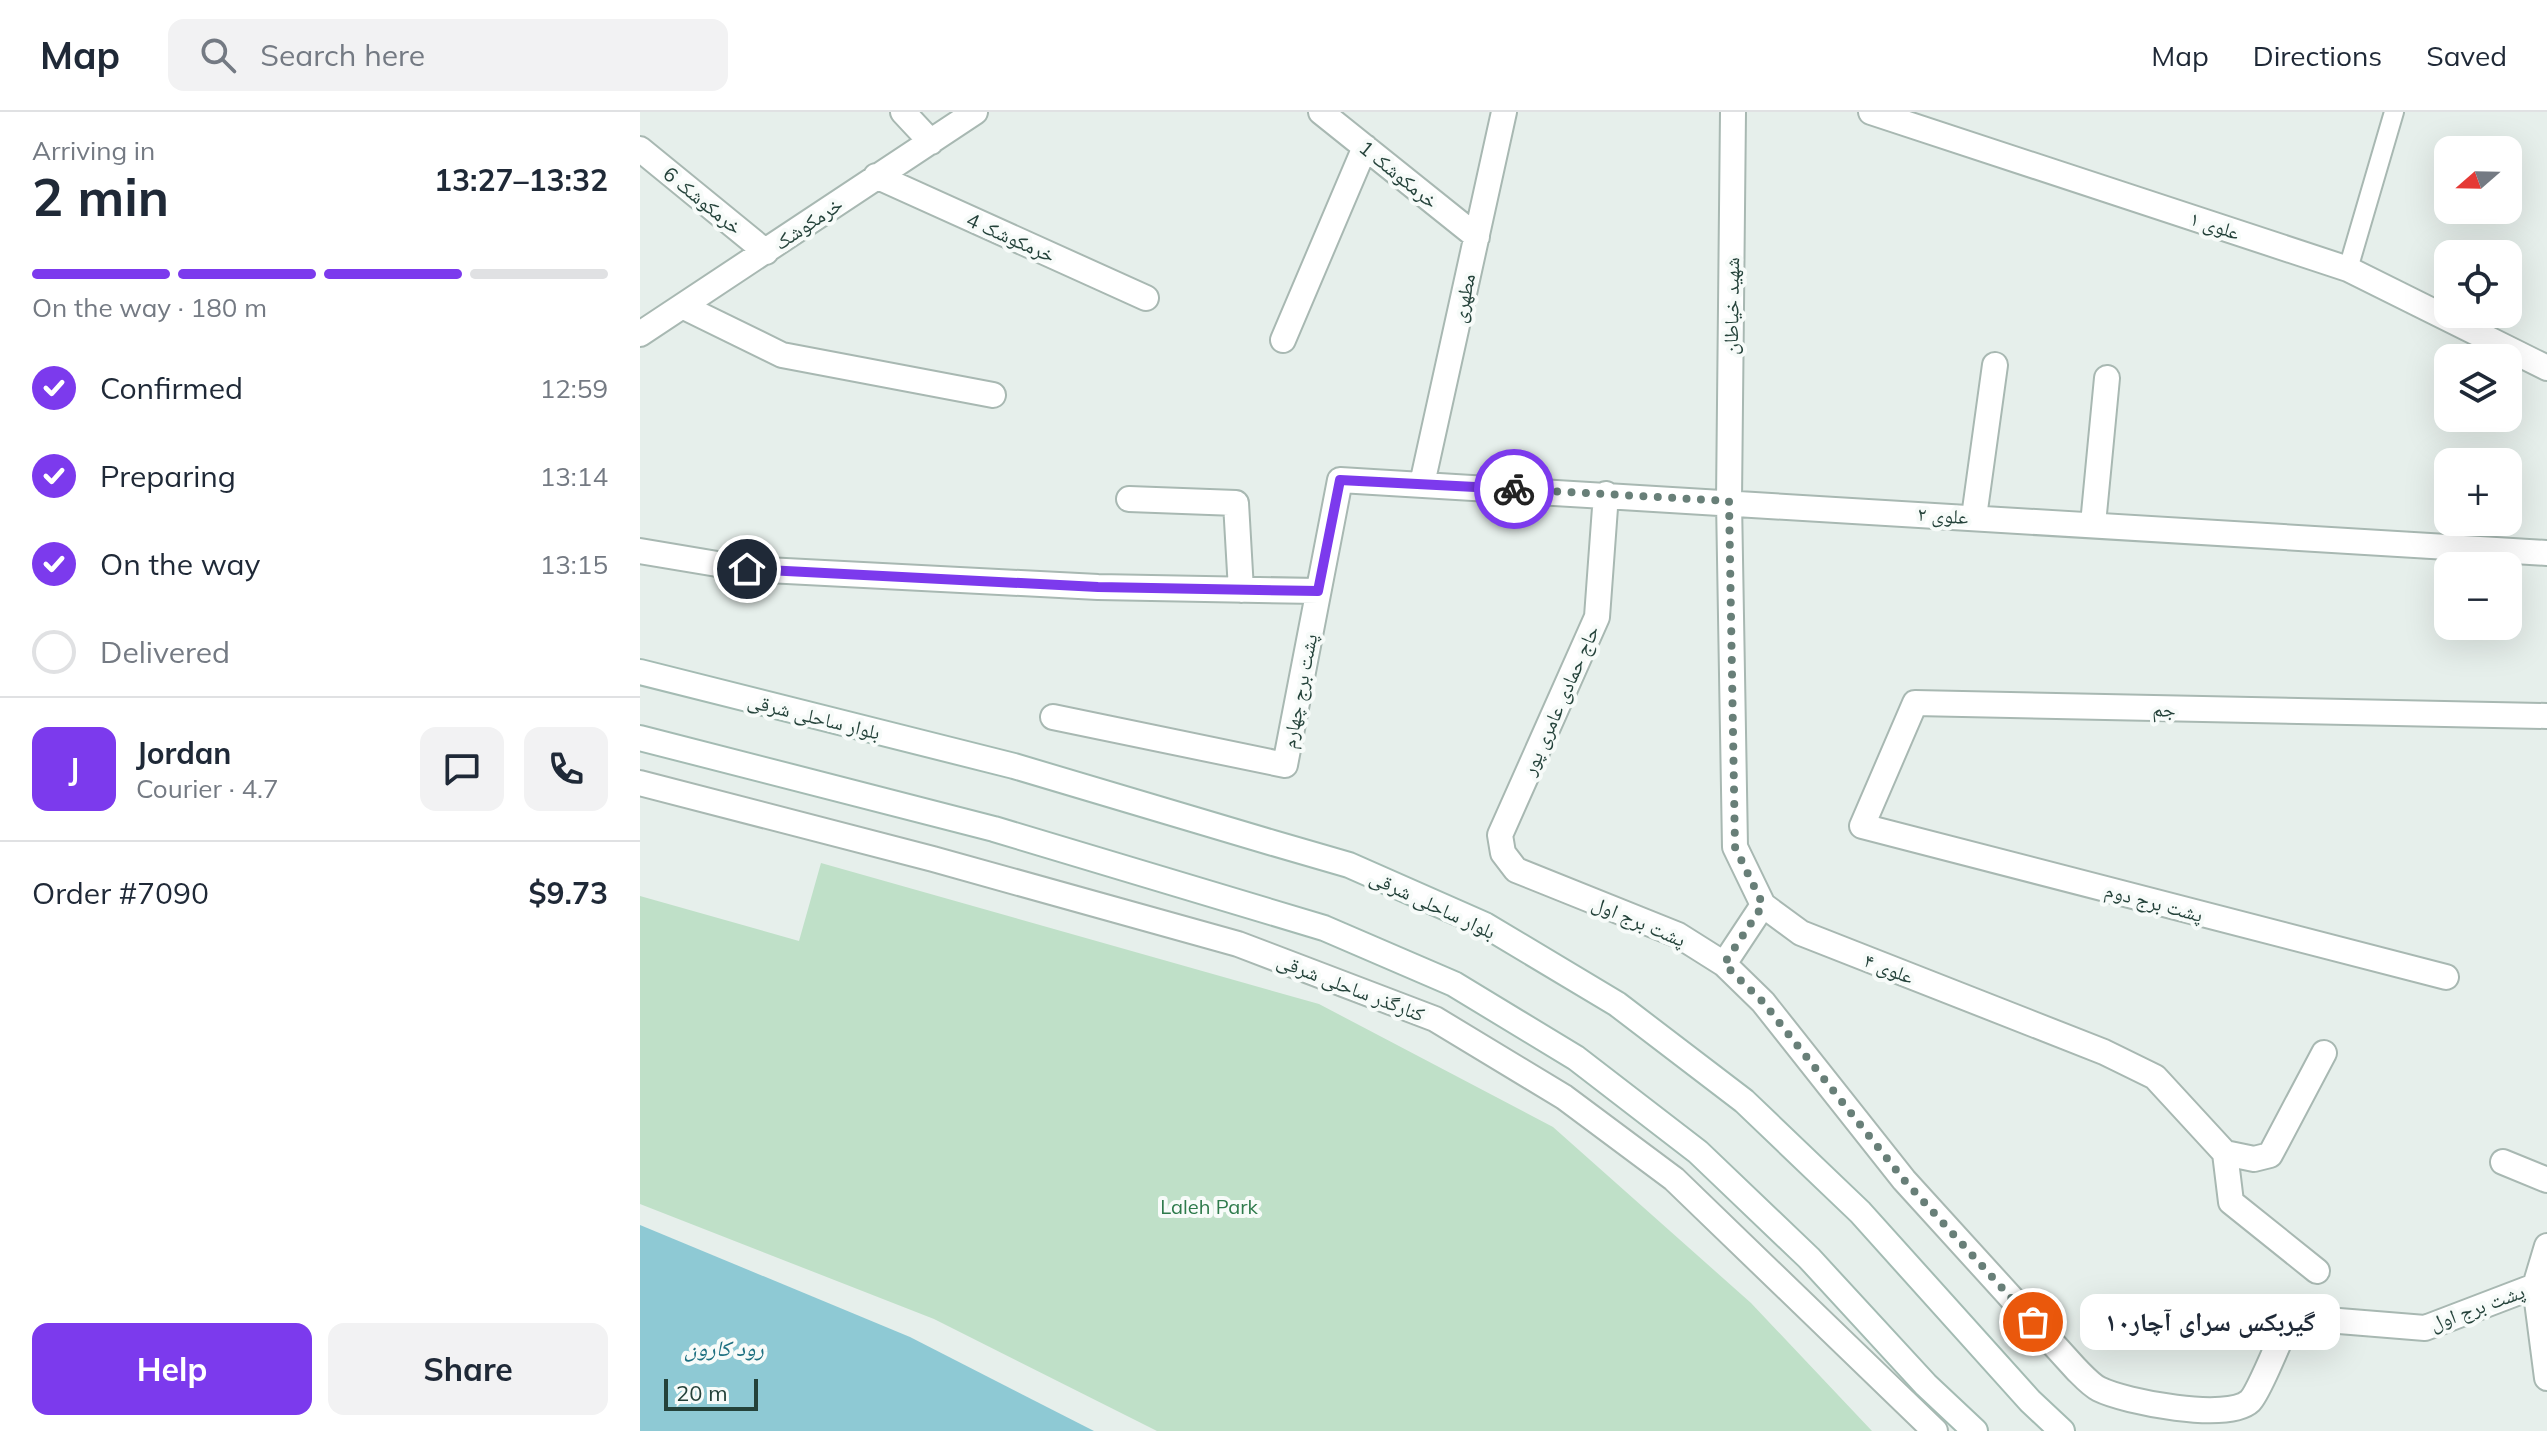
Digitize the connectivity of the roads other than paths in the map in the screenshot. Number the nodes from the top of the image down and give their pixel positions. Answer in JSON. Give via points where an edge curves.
{"nodes":[{"id":1,"x":903,"y":112,"type":"edge"},
{"id":2,"x":975,"y":112,"type":"edge"},
{"id":3,"x":1321,"y":112,"type":"edge"},
{"id":4,"x":1504,"y":112,"type":"edge"},
{"id":5,"x":1733,"y":112,"type":"edge"},
{"id":6,"x":1871,"y":112,"type":"edge"},
{"id":7,"x":2394,"y":112,"type":"edge"},
{"id":8,"x":931,"y":142,"type":"junction"},
{"id":9,"x":1365,"y":147,"type":"junction"},
{"id":10,"x":640,"y":149,"type":"edge"},
{"id":11,"x":876,"y":176,"type":"junction"},
{"id":12,"x":1477,"y":237,"type":"junction"},
{"id":13,"x":766,"y":252,"type":"junction"},
{"id":14,"x":2348,"y":269,"type":"junction"},
{"id":15,"x":1146,"y":298,"type":"dead end"},
{"id":16,"x":684,"y":307,"type":"junction"},
{"id":17,"x":640,"y":334,"type":"edge"},
{"id":18,"x":1283,"y":340,"type":"dead end"},
{"id":19,"x":1995,"y":365,"type":"dead end"},
{"id":20,"x":2547,"y":368,"type":"edge"},
{"id":21,"x":2107,"y":378,"type":"dead end"},
{"id":22,"x":993,"y":395,"type":"dead end"},
{"id":23,"x":1340,"y":480,"type":"joint"},
{"id":24,"x":1422,"y":484,"type":"junction"},
{"id":25,"x":1606,"y":494,"type":"junction"},
{"id":26,"x":1129,"y":499,"type":"dead end"},
{"id":27,"x":1729,"y":501,"type":"junction"},
{"id":28,"x":1974,"y":517,"type":"junction"},
{"id":29,"x":2093,"y":524,"type":"junction"},
{"id":30,"x":640,"y":551,"type":"edge"},
{"id":31,"x":2547,"y":553,"type":"edge"},
{"id":32,"x":1241,"y":590,"type":"junction"},
{"id":33,"x":1318,"y":591,"type":"junction"},
{"id":34,"x":640,"y":672,"type":"edge"},
{"id":35,"x":2547,"y":716,"type":"edge"},
{"id":36,"x":1053,"y":717,"type":"dead end"},
{"id":37,"x":640,"y":738,"type":"edge"},
{"id":38,"x":640,"y":783,"type":"edge"},
{"id":39,"x":1862,"y":826,"type":"joint"},
{"id":40,"x":1503,"y":853,"type":"joint"},
{"id":41,"x":1763,"y":905,"type":"junction"},
{"id":42,"x":1724,"y":964,"type":"junction"},
{"id":43,"x":2446,"y":977,"type":"dead end"},
{"id":44,"x":2324,"y":1053,"type":"dead end"},
{"id":45,"x":2225,"y":1153,"type":"junction"},
{"id":46,"x":2503,"y":1162,"type":"dead end"},
{"id":47,"x":2547,"y":1180,"type":"edge"},
{"id":48,"x":2547,"y":1246,"type":"edge"},
{"id":49,"x":2317,"y":1271,"type":"dead end"},
{"id":50,"x":2535,"y":1286,"type":"junction"},
{"id":51,"x":2547,"y":1378,"type":"edge"},
{"id":52,"x":1926,"y":1385,"type":"junction"},
{"id":53,"x":1912,"y":1409,"type":"junction"},
{"id":54,"x":1935,"y":1431,"type":"edge"},
{"id":55,"x":1975,"y":1431,"type":"edge"},
{"id":56,"x":2062,"y":1431,"type":"edge"}],
"edges":[{"from":1,"to":8,"type":"street"},
{"from":2,"to":8,"type":"street","name":"خرمکوشک"},
{"from":3,"to":9,"type":"street","name":"خرمکوشک 1"},
{"from":4,"to":12,"type":"street","name":"مطهری"},
{"from":5,"to":27,"type":"street","name":"شهید خیاطان"},
{"from":6,"to":14,"type":"street","name":"علوی ۱"},
{"from":7,"to":14,"type":"lane"},
{"from":8,"to":11,"type":"street","name":"خرمکوشک"},
{"from":9,"to":12,"type":"street","name":"خرمکوشک 1"},
{"from":9,"to":18,"type":"street"},
{"from":10,"to":13,"type":"street","name":"خرمکوشک 6"},
{"from":11,"to":13,"type":"street","name":"خرمکوشک"},
{"from":11,"to":15,"type":"street","name":"خرمکوشک 4"},
{"from":12,"to":24,"type":"street","name":"مطهری"},
{"from":13,"to":16,"type":"street","name":"خرمکوشک"},
{"from":14,"to":20,"type":"street","name":"علوی ۱"},
{"from":16,"to":17,"type":"street","name":"خرمکوشک"},
{"from":16,"to":22,"type":"street","via":[[782,355]]},
{"from":19,"to":28,"type":"street"},
{"from":21,"to":29,"type":"street"},
{"from":23,"to":24,"type":"street","name":"علوی ۲"},
{"from":23,"to":33,"type":"street","name":"پشت برج چهارم"},
{"from":24,"to":25,"type":"street","name":"علوی ۲"},
{"from":25,"to":27,"type":"street","name":"علوی ۲"},
{"from":25,"to":40,"type":"street","name":"حاج حمادی عامری پور","via":[[1597,617],[1500,835]]},
{"from":26,"to":32,"type":"street","via":[[1236,503]]},
{"from":27,"to":28,"type":"street","name":"علوی ۲"},
{"from":27,"to":41,"type":"street","name":"علوی ۴","via":[[1735,847]]},
{"from":28,"to":29,"type":"street","name":"علوی ۲"},
{"from":29,"to":31,"type":"street","name":"علوی ۲"},
{"from":30,"to":32,"type":"street","via":[[747,569]]},
{"from":32,"to":33,"type":"street"},
{"from":33,"to":36,"type":"street","name":"پشت برج چهارم","via":[[1285,765]]},
{"from":34,"to":56,"type":"street","name":"بلوار ساحلی شرقی","via":[[1014,766],[1349,865],[1485,925],[1617,1004],[1744,1101],[1860,1212]]},
{"from":35,"to":39,"type":"street","name":"جم","via":[[1915,703]]},
{"from":37,"to":52,"type":"street","via":[[994,829],[1309,924],[1454,984],[1576,1058],[1698,1152],[1809,1258]]},
{"from":38,"to":53,"type":"street","name":"کنارگذر ساحلی شرقی","via":[[1238,944],[1435,1019],[1564,1097],[1674,1179]]},
{"from":39,"to":43,"type":"street","name":"پشت برج دوم"},
{"from":40,"to":42,"type":"street","name":"پشت برج اول","via":[[1516,870],[1678,935]]},
{"from":41,"to":42,"type":"street"},
{"from":41,"to":45,"type":"street","name":"علوی ۴","via":[[1801,933],[2155,1077]]},
{"from":42,"to":50,"type":"street","name":"پشت برج اول","via":[[1763,1002],[1904,1180],[2097,1388],[2123,1398],[2212,1411],[2234,1409],[2250,1401],[2290,1317],[2425,1328]]},
{"from":44,"to":45,"type":"street","via":[[2270,1155],[2254,1159]]},
{"from":45,"to":49,"type":"street","via":[[2231,1202]]},
{"from":46,"to":47,"type":"street"},
{"from":48,"to":50,"type":"street"},
{"from":50,"to":51,"type":"street","name":"پشت برج اول"},
{"from":52,"to":53,"type":"street"},
{"from":52,"to":55,"type":"street"},
{"from":53,"to":54,"type":"street","name":"کنارگذر ساحلی شرقی"}]}
